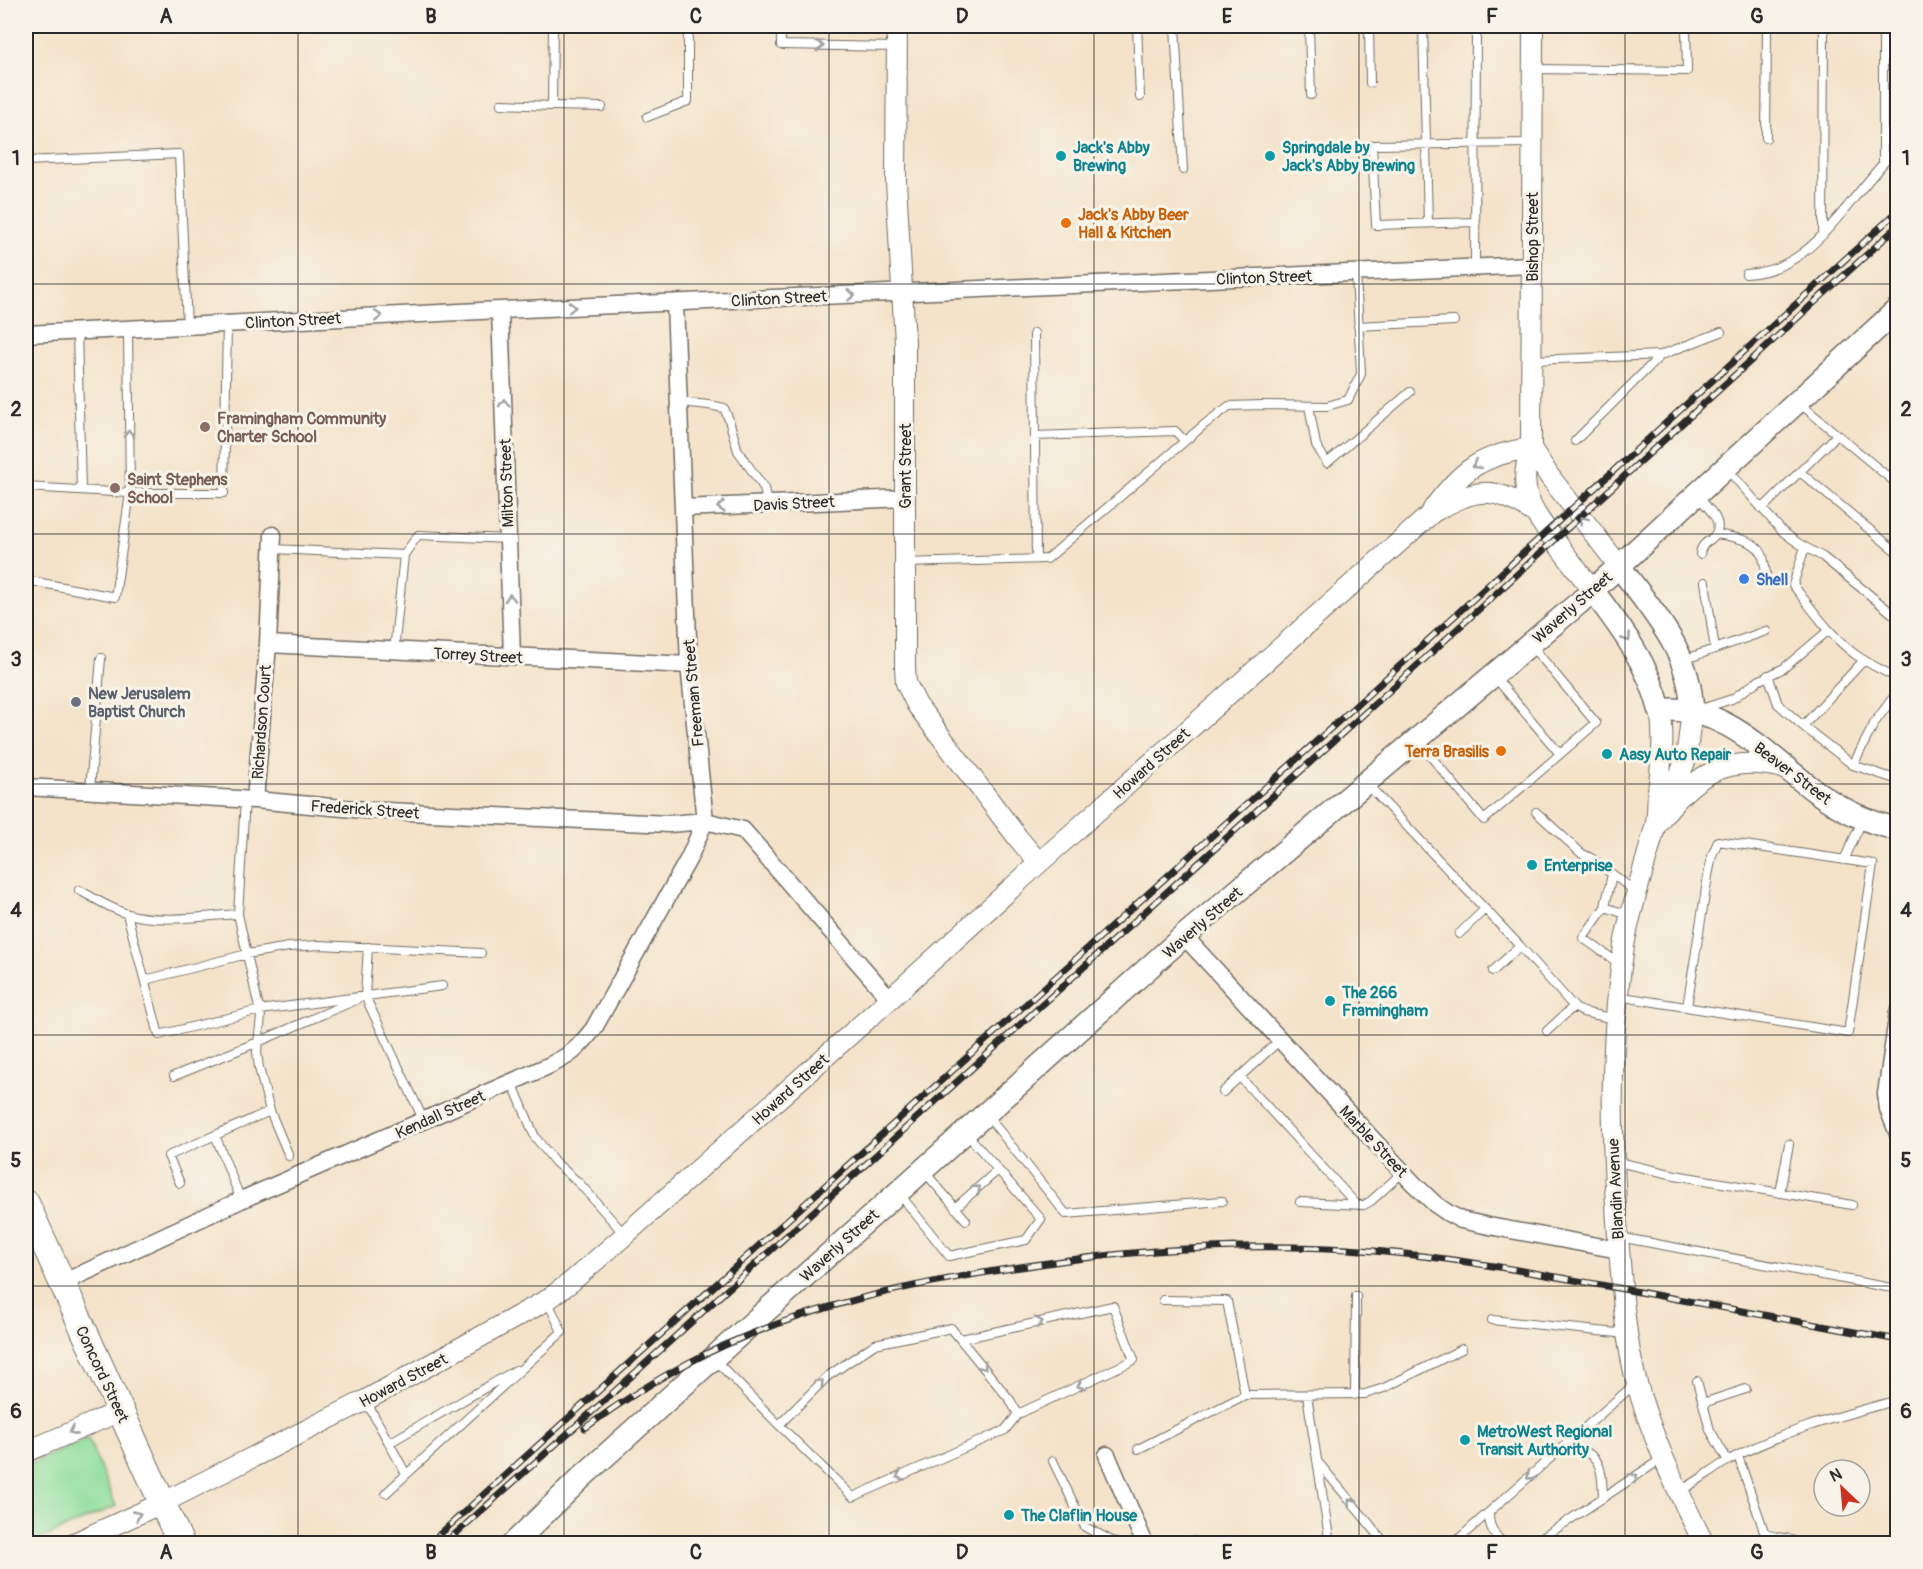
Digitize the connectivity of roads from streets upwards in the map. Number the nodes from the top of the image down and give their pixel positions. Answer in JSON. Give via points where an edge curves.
{"nodes":[{"id":1,"x":897,"y":26,"type":"edge"},
{"id":2,"x":1533,"y":26,"type":"edge"},
{"id":3,"x":1532,"y":265,"type":"junction"},
{"id":4,"x":903,"y":292,"type":"junction"},
{"id":5,"x":675,"y":303,"type":"junction"},
{"id":6,"x":1898,"y":309,"type":"edge"},
{"id":7,"x":501,"y":310,"type":"junction"},
{"id":8,"x":26,"y":334,"type":"edge"},
{"id":9,"x":1531,"y":448,"type":"junction"},
{"id":10,"x":905,"y":498,"type":"junction"},
{"id":11,"x":684,"y":508,"type":"junction"},
{"id":12,"x":1533,"y":512,"type":"junction"},
{"id":13,"x":1426,"y":517,"type":"junction"},
{"id":14,"x":273,"y":542,"type":"road end"},
{"id":15,"x":1619,"y":566,"type":"junction"},
{"id":16,"x":1593,"y":591,"type":"junction"},
{"id":17,"x":267,"y":644,"type":"junction"},
{"id":18,"x":512,"y":656,"type":"junction"},
{"id":19,"x":689,"y":665,"type":"junction"},
{"id":20,"x":1660,"y":710,"type":"junction"},
{"id":21,"x":1692,"y":710,"type":"junction"},
{"id":22,"x":1787,"y":769,"type":"junction"},
{"id":23,"x":26,"y":787,"type":"edge"},
{"id":24,"x":250,"y":800,"type":"junction"},
{"id":25,"x":705,"y":821,"type":"junction"},
{"id":26,"x":1656,"y":825,"type":"junction"},
{"id":27,"x":1898,"y":829,"type":"edge"},
{"id":28,"x":1039,"y":863,"type":"junction"},
{"id":29,"x":1184,"y":936,"type":"junction"},
{"id":30,"x":890,"y":999,"type":"junction"},
{"id":31,"x":1898,"y":1012,"type":"edge"},
{"id":32,"x":1898,"y":1134,"type":"edge"},
{"id":33,"x":26,"y":1203,"type":"edge"},
{"id":34,"x":1619,"y":1244,"type":"junction"},
{"id":35,"x":62,"y":1283,"type":"junction"},
{"id":36,"x":120,"y":1411,"type":"junction"},
{"id":37,"x":26,"y":1452,"type":"edge"},
{"id":38,"x":1107,"y":1455,"type":"dead end"},
{"id":39,"x":162,"y":1503,"type":"junction"},
{"id":40,"x":72,"y":1544,"type":"edge"},
{"id":41,"x":181,"y":1544,"type":"edge"},
{"id":42,"x":513,"y":1544,"type":"edge"},
{"id":43,"x":1145,"y":1544,"type":"edge"},
{"id":44,"x":1704,"y":1544,"type":"edge"}],
"edges":[{"from":1,"to":4,"type":"street","name":"Grant Street","via":[[897,188]]},
{"from":2,"to":3,"type":"street","name":"Bishop Street"},
{"from":3,"to":4,"type":"street","name":"Clinton Street"},
{"from":3,"to":9,"type":"street","name":"Bishop Street"},
{"from":5,"to":4,"type":"street","name":"Clinton Street","one_way":true},
{"from":4,"to":10,"type":"street","name":"Grant Street"},
{"from":7,"to":5,"type":"street","name":"Clinton Street","one_way":true},
{"from":5,"to":11,"type":"street","name":"Freeman Street"},
{"from":6,"to":15,"type":"main road","name":"Waverly Street"},
{"from":8,"to":7,"type":"street","name":"Clinton Street","one_way":true},
{"from":18,"to":7,"type":"street","name":"Milton Street","one_way":true},
{"from":9,"to":12,"type":"street","name":"Bishop Street","via":[[1524,479]]},
{"from":9,"to":13,"type":"street","name":"Howard Street","one_way":true,"via":[[1499,454],[1477,464],[1455,482]]},
{"from":15,"to":9,"type":"street","one_way":true},
{"from":10,"to":11,"type":"street","name":"Davis Street","one_way":true},
{"from":10,"to":28,"type":"street","name":"Grant Street","via":[[904,667],[909,692]]},
{"from":11,"to":19,"type":"street","name":"Freeman Street"},
{"from":12,"to":13,"type":"street","name":"Howard Street","via":[[1507,496],[1481,492],[1453,501]]},
{"from":12,"to":16,"type":"street","name":"Bishop Street"},
{"from":13,"to":28,"type":"street","name":"Howard Street"},
{"from":14,"to":17,"type":"street","name":"Richardson Court"},
{"from":15,"to":16,"type":"main road","name":"Waverly Street"},
{"from":15,"to":21,"type":"main road","via":[[1683,660]]},
{"from":16,"to":20,"type":"main road","one_way":true,"via":[[1640,658]]},
{"from":16,"to":29,"type":"main road","name":"Waverly Street"},
{"from":17,"to":18,"type":"street","name":"Torrey Street"},
{"from":17,"to":24,"type":"street","name":"Richardson Court"},
{"from":18,"to":19,"type":"street","name":"Torrey Street"},
{"from":19,"to":25,"type":"street","name":"Freeman Street"},
{"from":20,"to":21,"type":"main road","name":"Beaver Street"},
{"from":20,"to":26,"type":"street","name":"Blandin Avenue","via":[[1663,735]]},
{"from":21,"to":22,"type":"main road","name":"Beaver Street","via":[[1729,725]]},
{"from":21,"to":26,"type":"street","name":"Blandin Avenue","via":[[1686,759]]},
{"from":22,"to":26,"type":"street","via":[[1743,764],[1709,773],[1684,790]]},
{"from":22,"to":27,"type":"main road","name":"Beaver Street","via":[[1825,798],[1863,818]]},
{"from":23,"to":24,"type":"street","name":"Frederick Street"},
{"from":24,"to":25,"type":"street","name":"Frederick Street","via":[[377,811],[669,824]]},
{"from":25,"to":30,"type":"street","via":[[743,830]]},
{"from":25,"to":35,"type":"street","name":"Kendall Street","via":[[689,858],[594,1028],[568,1057]]},
{"from":26,"to":34,"type":"street","name":"Blandin Avenue","via":[[1630,916],[1617,996],[1611,1089]]},
{"from":28,"to":30,"type":"street","name":"Howard Street"},
{"from":29,"to":34,"type":"street","name":"Marble Street","via":[[1403,1172],[1448,1214],[1489,1226]]},
{"from":29,"to":42,"type":"main road","name":"Waverly Street","via":[[583,1476]]},
{"from":30,"to":39,"type":"street","name":"Howard Street","via":[[547,1300],[366,1400]]},
{"from":31,"to":32,"type":"street","via":[[1886,1094],[1887,1109]]},
{"from":33,"to":35,"type":"main road","name":"Concord Street"},
{"from":34,"to":44,"type":"street","name":"Blandin Avenue","via":[[1627,1334],[1637,1382],[1663,1458]]},
{"from":35,"to":36,"type":"main road","name":"Concord Street"},
{"from":36,"to":37,"type":"street","one_way":true},
{"from":36,"to":39,"type":"main road","name":"Concord Street"},
{"from":38,"to":43,"type":"street"},
{"from":40,"to":39,"type":"street","name":"Howard Street","one_way":true},
{"from":39,"to":41,"type":"main road","name":"Concord Street"}]}
